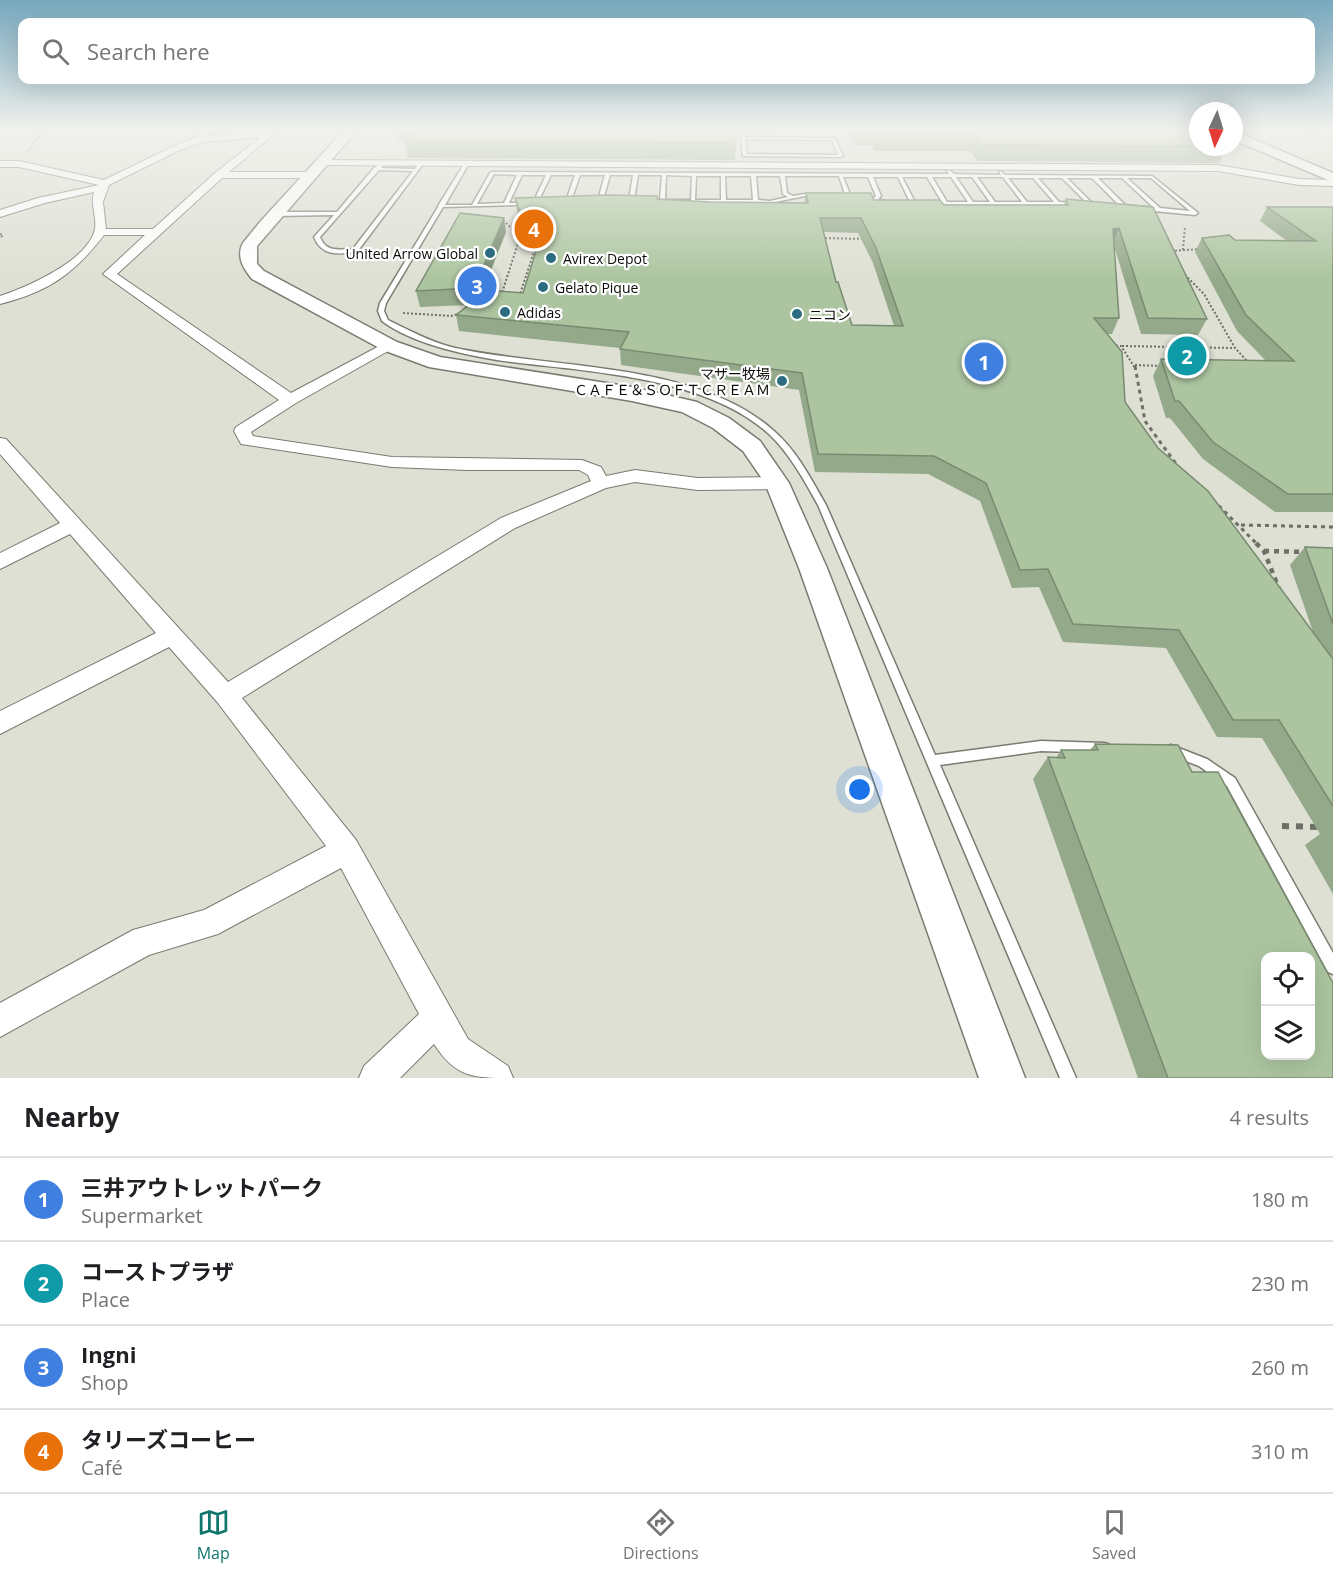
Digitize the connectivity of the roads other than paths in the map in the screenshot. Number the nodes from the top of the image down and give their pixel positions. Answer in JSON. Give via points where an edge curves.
{"nodes":[{"id":1,"x":80,"y":179,"type":"edge"},
{"id":2,"x":114,"y":179,"type":"edge"},
{"id":3,"x":214,"y":179,"type":"edge"},
{"id":4,"x":307,"y":179,"type":"edge"},
{"id":5,"x":367,"y":179,"type":"edge"},
{"id":6,"x":410,"y":179,"type":"edge"},
{"id":7,"x":457,"y":179,"type":"edge"},
{"id":8,"x":489,"y":179,"type":"edge"},
{"id":9,"x":517,"y":179,"type":"edge"},
{"id":10,"x":546,"y":179,"type":"edge"},
{"id":11,"x":576,"y":179,"type":"edge"},
{"id":12,"x":603,"y":179,"type":"edge"},
{"id":13,"x":635,"y":179,"type":"edge"},
{"id":14,"x":664,"y":179,"type":"edge"},
{"id":15,"x":694,"y":179,"type":"edge"},
{"id":16,"x":723,"y":179,"type":"edge"},
{"id":17,"x":754,"y":179,"type":"edge"},
{"id":18,"x":783,"y":179,"type":"edge"},
{"id":19,"x":813,"y":179,"type":"edge"},
{"id":20,"x":842,"y":179,"type":"edge"},
{"id":21,"x":872,"y":179,"type":"edge"},
{"id":22,"x":901,"y":179,"type":"edge"},
{"id":23,"x":931,"y":179,"type":"edge"},
{"id":24,"x":954,"y":179,"type":"edge"},
{"id":25,"x":976,"y":179,"type":"edge"},
{"id":26,"x":1006,"y":179,"type":"edge"},
{"id":27,"x":1037,"y":179,"type":"edge"},
{"id":28,"x":1066,"y":179,"type":"edge"},
{"id":29,"x":1096,"y":179,"type":"edge"},
{"id":30,"x":1126,"y":179,"type":"edge"},
{"id":31,"x":1155,"y":179,"type":"edge"},
{"id":32,"x":1283,"y":179,"type":"edge"},
{"id":33,"x":1333,"y":181,"type":"edge"},
{"id":34,"x":103,"y":185,"type":"junction"},
{"id":35,"x":817,"y":195,"type":"junction"},
{"id":36,"x":848,"y":195,"type":"junction"},
{"id":37,"x":792,"y":197,"type":"junction"},
{"id":38,"x":875,"y":200,"type":"junction"},
{"id":39,"x":631,"y":201,"type":"junction"},
{"id":40,"x":662,"y":201,"type":"junction"},
{"id":41,"x":693,"y":201,"type":"junction"},
{"id":42,"x":600,"y":202,"type":"junction"},
{"id":43,"x":724,"y":202,"type":"junction"},
{"id":44,"x":756,"y":202,"type":"junction"},
{"id":45,"x":568,"y":203,"type":"junction"},
{"id":46,"x":913,"y":203,"type":"junction"},
{"id":47,"x":945,"y":203,"type":"junction"},
{"id":48,"x":970,"y":203,"type":"junction"},
{"id":49,"x":993,"y":203,"type":"junction"},
{"id":50,"x":536,"y":204,"type":"junction"},
{"id":51,"x":1024,"y":204,"type":"junction"},
{"id":52,"x":1058,"y":204,"type":"junction"},
{"id":53,"x":1091,"y":204,"type":"junction"},
{"id":54,"x":440,"y":206,"type":"junction"},
{"id":55,"x":474,"y":206,"type":"junction"},
{"id":56,"x":506,"y":206,"type":"junction"},
{"id":57,"x":1124,"y":207,"type":"junction"},
{"id":58,"x":1160,"y":211,"type":"junction"},
{"id":59,"x":338,"y":213,"type":"junction"},
{"id":60,"x":0,"y":214,"type":"edge"},
{"id":61,"x":275,"y":214,"type":"junction"},
{"id":62,"x":100,"y":232,"type":"junction"},
{"id":63,"x":155,"y":232,"type":"junction"},
{"id":64,"x":0,"y":300,"type":"edge"},
{"id":65,"x":390,"y":346,"type":"junction"},
{"id":66,"x":546,"y":373,"type":"junction"},
{"id":67,"x":290,"y":400,"type":"junction"},
{"id":68,"x":0,"y":442,"type":"edge"},
{"id":69,"x":601,"y":483,"type":"junction"},
{"id":70,"x":777,"y":483,"type":"junction"},
{"id":71,"x":73,"y":524,"type":"junction"},
{"id":72,"x":0,"y":562,"type":"edge"},
{"id":73,"x":170,"y":636,"type":"junction"},
{"id":74,"x":226,"y":696,"type":"junction"},
{"id":75,"x":0,"y":723,"type":"edge"},
{"id":76,"x":1116,"y":748,"type":"edge"},
{"id":77,"x":1157,"y":749,"type":"edge"},
{"id":78,"x":932,"y":761,"type":"junction"},
{"id":79,"x":346,"y":850,"type":"junction"},
{"id":80,"x":1333,"y":967,"type":"edge"},
{"id":81,"x":438,"y":1018,"type":"junction"},
{"id":82,"x":0,"y":1021,"type":"edge"},
{"id":83,"x":376,"y":1078,"type":"edge"},
{"id":84,"x":496,"y":1078,"type":"edge"},
{"id":85,"x":1002,"y":1078,"type":"edge"},
{"id":86,"x":1068,"y":1078,"type":"edge"}],
"edges":[{"from":1,"to":34,"type":"street"},
{"from":2,"to":34,"type":"street"},
{"from":3,"to":63,"type":"street"},
{"from":4,"to":61,"type":"street"},
{"from":5,"to":59,"type":"lane"},
{"from":6,"to":59,"type":"lane","via":[[355,251],[329,251],[320,245],[317,237]]},
{"from":7,"to":54,"type":"lane"},
{"from":8,"to":55,"type":"lane"},
{"from":9,"to":56,"type":"lane"},
{"from":10,"to":50,"type":"lane"},
{"from":11,"to":45,"type":"lane"},
{"from":12,"to":42,"type":"lane"},
{"from":13,"to":39,"type":"lane"},
{"from":14,"to":40,"type":"lane"},
{"from":15,"to":41,"type":"lane"},
{"from":16,"to":43,"type":"lane"},
{"from":17,"to":44,"type":"lane"},
{"from":18,"to":37,"type":"lane","via":[[785,194]]},
{"from":19,"to":35,"type":"lane"},
{"from":20,"to":36,"type":"lane"},
{"from":21,"to":38,"type":"lane","via":[[879,196]]},
{"from":22,"to":46,"type":"lane"},
{"from":23,"to":47,"type":"lane"},
{"from":24,"to":48,"type":"lane"},
{"from":25,"to":49,"type":"lane"},
{"from":26,"to":51,"type":"lane"},
{"from":27,"to":52,"type":"lane"},
{"from":28,"to":53,"type":"lane"},
{"from":29,"to":57,"type":"lane"},
{"from":30,"to":58,"type":"lane"},
{"from":31,"to":58,"type":"lane","via":[[1195,213]]},
{"from":32,"to":33,"type":"street"},
{"from":34,"to":60,"type":"street"},
{"from":34,"to":62,"type":"street","via":[[97,204]]},
{"from":35,"to":36,"type":"lane"},
{"from":35,"to":37,"type":"lane"},
{"from":36,"to":38,"type":"lane"},
{"from":37,"to":44,"type":"lane"},
{"from":38,"to":46,"type":"lane"},
{"from":39,"to":40,"type":"lane"},
{"from":39,"to":42,"type":"lane"},
{"from":40,"to":41,"type":"lane"},
{"from":41,"to":43,"type":"lane"},
{"from":42,"to":45,"type":"lane"},
{"from":43,"to":44,"type":"lane"},
{"from":45,"to":50,"type":"lane"},
{"from":46,"to":47,"type":"lane"},
{"from":47,"to":48,"type":"lane"},
{"from":48,"to":49,"type":"lane"},
{"from":49,"to":51,"type":"lane"},
{"from":50,"to":56,"type":"lane"},
{"from":51,"to":52,"type":"lane"},
{"from":52,"to":53,"type":"lane"},
{"from":53,"to":57,"type":"lane"},
{"from":54,"to":55,"type":"lane"},
{"from":54,"to":66,"type":"lane","via":[[383,303],[385,321],[447,347]]},
{"from":55,"to":56,"type":"lane"},
{"from":57,"to":58,"type":"lane"},
{"from":59,"to":61,"type":"lane"},
{"from":61,"to":65,"type":"street","via":[[249,246],[249,265],[258,275]]},
{"from":62,"to":63,"type":"street"},
{"from":62,"to":64,"type":"street","via":[[90,250],[75,263],[48,280]]},
{"from":63,"to":67,"type":"street","via":[[109,274]]},
{"from":65,"to":66,"type":"street","via":[[436,363]]},
{"from":65,"to":67,"type":"street"},
{"from":66,"to":70,"type":"street","via":[[689,407],[721,423],[752,446]]},
{"from":66,"to":78,"type":"lane","via":[[657,380],[695,390],[740,410],[769,430],[793,456],[822,506]]},
{"from":67,"to":69,"type":"street","via":[[242,431],[248,440],[392,462],[582,465],[595,471]]},
{"from":68,"to":71,"type":"street"},
{"from":69,"to":70,"type":"street","via":[[635,476],[698,484]]},
{"from":69,"to":74,"type":"street","via":[[508,523]]},
{"from":70,"to":85,"type":"street","via":[[818,579]]},
{"from":71,"to":72,"type":"street"},
{"from":71,"to":73,"type":"street"},
{"from":73,"to":74,"type":"street"},
{"from":73,"to":75,"type":"street"},
{"from":74,"to":79,"type":"street"},
{"from":76,"to":78,"type":"lane","via":[[1041,746]]},
{"from":77,"to":80,"type":"lane","via":[[1195,757],[1231,782]]},
{"from":78,"to":86,"type":"lane"},
{"from":79,"to":81,"type":"street"},
{"from":79,"to":82,"type":"street","via":[[208,924],[144,941]]},
{"from":81,"to":83,"type":"street"},
{"from":81,"to":84,"type":"street","via":[[456,1051]]}]}
